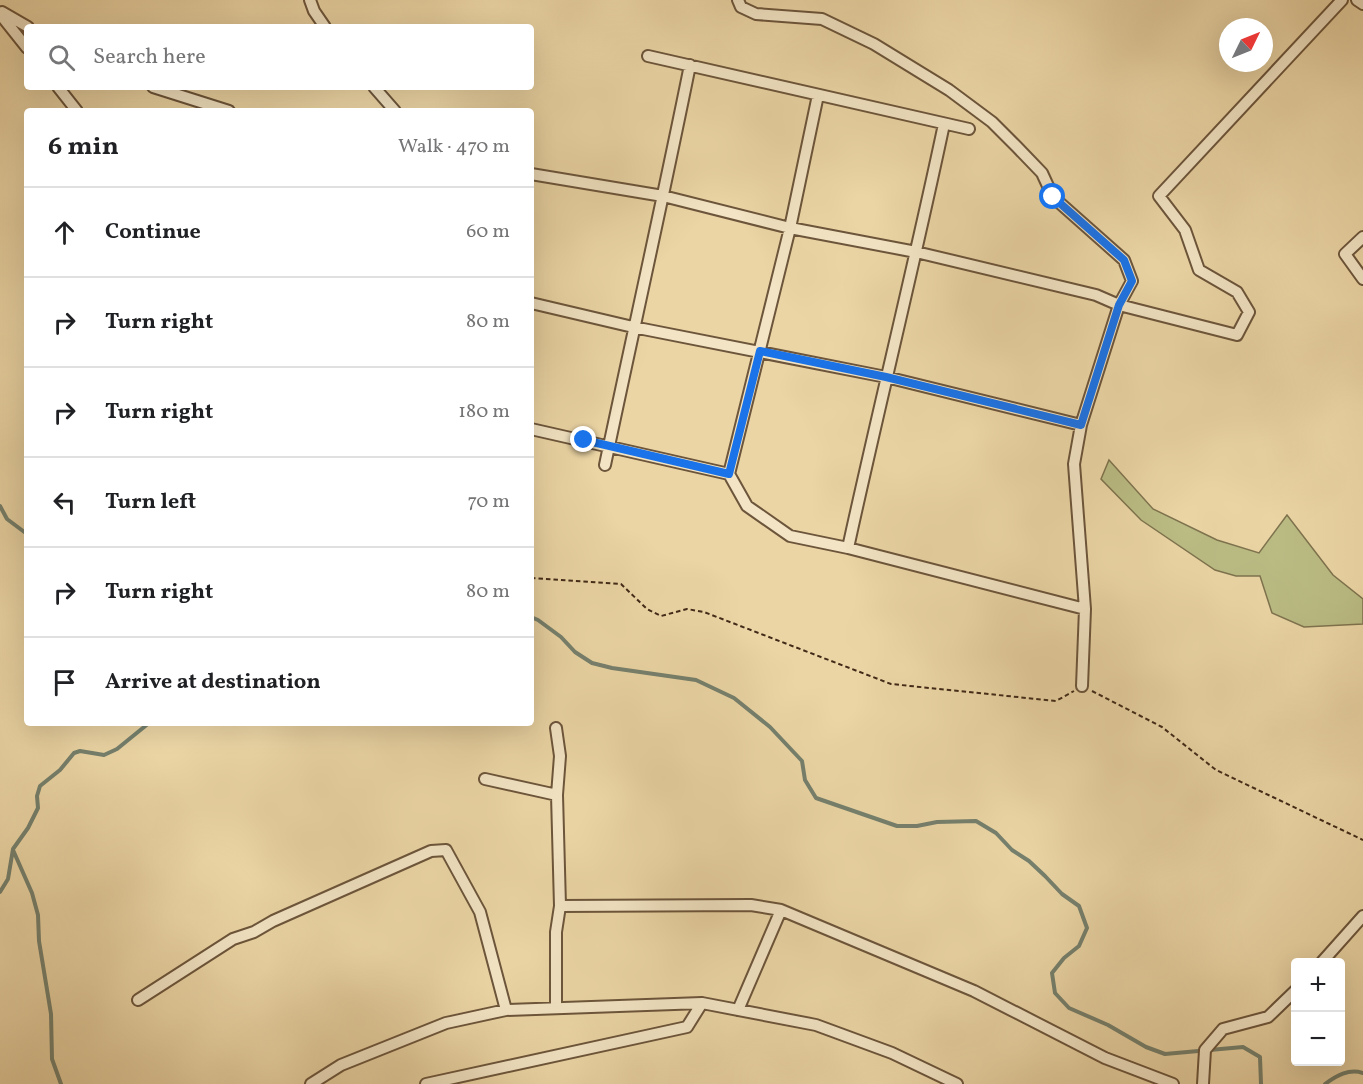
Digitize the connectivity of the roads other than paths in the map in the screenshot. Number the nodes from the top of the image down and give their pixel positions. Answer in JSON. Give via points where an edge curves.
{"nodes":[{"id":1,"x":310,"y":0,"type":"edge"},
{"id":2,"x":738,"y":0,"type":"edge"},
{"id":3,"x":1342,"y":0,"type":"edge"},
{"id":4,"x":1357,"y":0,"type":"edge"},
{"id":5,"x":1363,"y":4,"type":"edge"},
{"id":6,"x":0,"y":13,"type":"edge"},
{"id":7,"x":323,"y":24,"type":"edge"},
{"id":8,"x":24,"y":25,"type":"edge"},
{"id":9,"x":24,"y":44,"type":"edge"},
{"id":10,"x":648,"y":56,"type":"dead end"},
{"id":11,"x":690,"y":66,"type":"junction"},
{"id":12,"x":60,"y":90,"type":"edge"},
{"id":13,"x":163,"y":90,"type":"edge"},
{"id":14,"x":377,"y":90,"type":"edge"},
{"id":15,"x":818,"y":95,"type":"junction"},
{"id":16,"x":75,"y":108,"type":"edge"},
{"id":17,"x":220,"y":108,"type":"edge"},
{"id":18,"x":392,"y":108,"type":"edge"},
{"id":19,"x":944,"y":124,"type":"junction"},
{"id":20,"x":969,"y":129,"type":"dead end"},
{"id":21,"x":534,"y":174,"type":"edge"},
{"id":22,"x":663,"y":196,"type":"junction"},
{"id":23,"x":790,"y":228,"type":"junction"},
{"id":24,"x":1363,"y":237,"type":"edge"},
{"id":25,"x":916,"y":252,"type":"junction"},
{"id":26,"x":1363,"y":279,"type":"edge"},
{"id":27,"x":534,"y":304,"type":"edge"},
{"id":28,"x":1119,"y":305,"type":"junction"},
{"id":29,"x":633,"y":327,"type":"junction"},
{"id":30,"x":760,"y":351,"type":"junction"},
{"id":31,"x":886,"y":377,"type":"junction"},
{"id":32,"x":1081,"y":425,"type":"junction"},
{"id":33,"x":534,"y":430,"type":"edge"},
{"id":34,"x":609,"y":446,"type":"junction"},
{"id":35,"x":605,"y":465,"type":"dead end"},
{"id":36,"x":729,"y":474,"type":"junction"},
{"id":37,"x":848,"y":548,"type":"junction"},
{"id":38,"x":1085,"y":609,"type":"junction"},
{"id":39,"x":1082,"y":686,"type":"road end"},
{"id":40,"x":556,"y":728,"type":"dead end"},
{"id":41,"x":486,"y":779,"type":"dead end"},
{"id":42,"x":557,"y":795,"type":"junction"},
{"id":43,"x":560,"y":906,"type":"junction"},
{"id":44,"x":781,"y":910,"type":"junction"},
{"id":45,"x":1363,"y":916,"type":"edge"},
{"id":46,"x":1326,"y":958,"type":"edge"},
{"id":47,"x":1291,"y":995,"type":"edge"},
{"id":48,"x":138,"y":1000,"type":"dead end"},
{"id":49,"x":702,"y":1003,"type":"junction"},
{"id":50,"x":556,"y":1008,"type":"junction"},
{"id":51,"x":506,"y":1010,"type":"junction"},
{"id":52,"x":738,"y":1010,"type":"junction"},
{"id":53,"x":311,"y":1084,"type":"edge"},
{"id":54,"x":426,"y":1084,"type":"edge"},
{"id":55,"x":957,"y":1084,"type":"edge"},
{"id":56,"x":1173,"y":1084,"type":"edge"},
{"id":57,"x":1203,"y":1084,"type":"edge"}],
"edges":[{"from":1,"to":7,"type":"street"},
{"from":2,"to":28,"type":"street","via":[[741,7],[756,14],[822,19],[874,44],[992,122],[1042,173],[1053,197],[1124,260],[1132,281]]},
{"from":3,"to":28,"type":"street","via":[[1158,196],[1185,230],[1199,270],[1237,292],[1249,312],[1237,335]]},
{"from":4,"to":5,"type":"street"},
{"from":6,"to":8,"type":"street"},
{"from":6,"to":9,"type":"street"},
{"from":10,"to":11,"type":"street"},
{"from":11,"to":15,"type":"street"},
{"from":11,"to":22,"type":"street"},
{"from":12,"to":16,"type":"street"},
{"from":13,"to":17,"type":"street"},
{"from":14,"to":18,"type":"street"},
{"from":15,"to":19,"type":"street"},
{"from":15,"to":23,"type":"street"},
{"from":19,"to":20,"type":"street"},
{"from":19,"to":25,"type":"street"},
{"from":21,"to":22,"type":"street"},
{"from":22,"to":23,"type":"street"},
{"from":22,"to":29,"type":"street"},
{"from":23,"to":25,"type":"street"},
{"from":23,"to":30,"type":"street"},
{"from":24,"to":26,"type":"street","via":[[1345,254]]},
{"from":25,"to":28,"type":"street","via":[[1096,295]]},
{"from":25,"to":31,"type":"street"},
{"from":27,"to":29,"type":"street"},
{"from":28,"to":32,"type":"street"},
{"from":29,"to":30,"type":"street"},
{"from":29,"to":34,"type":"street"},
{"from":30,"to":31,"type":"street"},
{"from":30,"to":36,"type":"street"},
{"from":31,"to":32,"type":"street"},
{"from":31,"to":37,"type":"street"},
{"from":32,"to":38,"type":"street","via":[[1074,464]]},
{"from":33,"to":34,"type":"street"},
{"from":34,"to":35,"type":"street"},
{"from":34,"to":36,"type":"street"},
{"from":36,"to":37,"type":"street","via":[[747,506],[789,536]]},
{"from":37,"to":38,"type":"street"},
{"from":38,"to":39,"type":"street"},
{"from":40,"to":42,"type":"street","via":[[560,756]]},
{"from":41,"to":42,"type":"street"},
{"from":42,"to":43,"type":"street"},
{"from":43,"to":44,"type":"street","via":[[751,905]]},
{"from":43,"to":50,"type":"street"},
{"from":44,"to":52,"type":"street"},
{"from":44,"to":56,"type":"street","via":[[974,991],[1105,1058]]},
{"from":45,"to":46,"type":"street"},
{"from":47,"to":57,"type":"street","via":[[1268,1017],[1223,1029],[1205,1050]]},
{"from":48,"to":51,"type":"street","via":[[233,939],[431,851],[446,850],[480,912]]},
{"from":49,"to":50,"type":"street"},
{"from":49,"to":52,"type":"street"},
{"from":49,"to":54,"type":"street","via":[[687,1027]]},
{"from":50,"to":51,"type":"street"},
{"from":51,"to":53,"type":"street","via":[[446,1023],[341,1065]]},
{"from":52,"to":55,"type":"street","via":[[816,1024],[892,1053]]}]}
